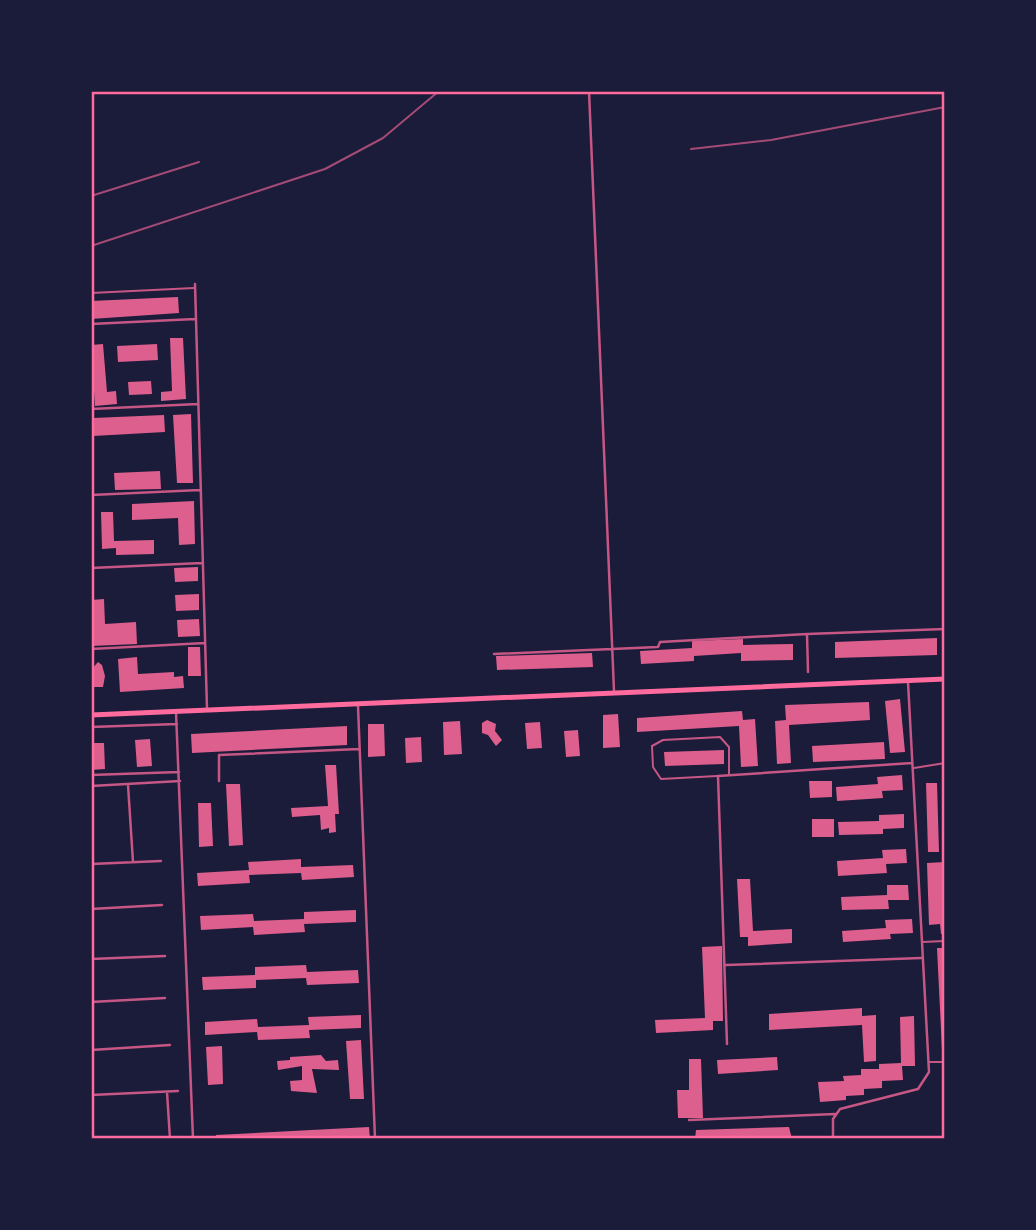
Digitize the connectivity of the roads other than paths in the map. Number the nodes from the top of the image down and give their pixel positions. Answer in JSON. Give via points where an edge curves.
{"nodes":[{"id":1,"x":589,"y":91,"type":"edge"},
{"id":2,"x":194,"y":286,"type":"joint"},
{"id":3,"x":91,"y":293,"type":"edge"},
{"id":4,"x":195,"y":319,"type":"junction"},
{"id":5,"x":91,"y":324,"type":"edge"},
{"id":6,"x":198,"y":404,"type":"junction"},
{"id":7,"x":91,"y":409,"type":"edge"},
{"id":8,"x":200,"y":490,"type":"junction"},
{"id":9,"x":91,"y":495,"type":"edge"},
{"id":10,"x":202,"y":563,"type":"junction"},
{"id":11,"x":91,"y":568,"type":"edge"},
{"id":12,"x":945,"y":629,"type":"edge"},
{"id":13,"x":807,"y":634,"type":"junction"},
{"id":14,"x":205,"y":643,"type":"junction"},
{"id":15,"x":91,"y":649,"type":"edge"},
{"id":16,"x":614,"y":649,"type":"junction"},
{"id":17,"x":494,"y":654,"type":"dead end"},
{"id":18,"x":808,"y":672,"type":"dead end"},
{"id":19,"x":945,"y":679,"type":"edge"},
{"id":20,"x":908,"y":680,"type":"junction"},
{"id":21,"x":614,"y":691,"type":"junction"},
{"id":22,"x":358,"y":702,"type":"junction"},
{"id":23,"x":207,"y":709,"type":"junction"},
{"id":24,"x":176,"y":711,"type":"junction"},
{"id":25,"x":91,"y":715,"type":"edge"},
{"id":26,"x":177,"y":724,"type":"junction"},
{"id":27,"x":91,"y":727,"type":"edge"},
{"id":28,"x":359,"y":749,"type":"junction"},
{"id":29,"x":912,"y":763,"type":"junction"},
{"id":30,"x":945,"y":763,"type":"edge"},
{"id":31,"x":913,"y":768,"type":"junction"},
{"id":32,"x":179,"y":772,"type":"junction"},
{"id":33,"x":91,"y":775,"type":"edge"},
{"id":34,"x":729,"y":775,"type":"junction"},
{"id":35,"x":718,"y":776,"type":"junction"},
{"id":36,"x":180,"y":781,"type":"junction"},
{"id":37,"x":219,"y":781,"type":"dead end"},
{"id":38,"x":128,"y":784,"type":"junction"},
{"id":39,"x":91,"y":786,"type":"edge"},
{"id":40,"x":91,"y":844,"type":"edge"},
{"id":41,"x":161,"y":861,"type":"dead end"},
{"id":42,"x":133,"y":862,"type":"junction"},
{"id":43,"x":92,"y":864,"type":"edge"},
{"id":44,"x":162,"y":905,"type":"dead end"},
{"id":45,"x":91,"y":909,"type":"edge"},
{"id":46,"x":945,"y":941,"type":"edge"},
{"id":47,"x":921,"y":942,"type":"junction"},
{"id":48,"x":165,"y":956,"type":"dead end"},
{"id":49,"x":921,"y":958,"type":"junction"},
{"id":50,"x":91,"y":959,"type":"edge"},
{"id":51,"x":726,"y":965,"type":"junction"},
{"id":52,"x":165,"y":998,"type":"dead end"},
{"id":53,"x":91,"y":1002,"type":"edge"},
{"id":54,"x":727,"y":1044,"type":"dead end"},
{"id":55,"x":170,"y":1045,"type":"dead end"},
{"id":56,"x":91,"y":1050,"type":"edge"},
{"id":57,"x":929,"y":1062,"type":"junction"},
{"id":58,"x":945,"y":1062,"type":"edge"},
{"id":59,"x":178,"y":1091,"type":"dead end"},
{"id":60,"x":167,"y":1092,"type":"junction"},
{"id":61,"x":91,"y":1095,"type":"edge"},
{"id":62,"x":835,"y":1114,"type":"junction"},
{"id":63,"x":689,"y":1120,"type":"dead end"},
{"id":64,"x":170,"y":1139,"type":"edge"},
{"id":65,"x":193,"y":1139,"type":"edge"},
{"id":66,"x":375,"y":1139,"type":"edge"},
{"id":67,"x":833,"y":1139,"type":"edge"}],
"edges":[{"from":1,"to":16,"type":"street"},
{"from":2,"to":3,"type":"lane"},
{"from":2,"to":4,"type":"street"},
{"from":4,"to":5,"type":"street"},
{"from":4,"to":6,"type":"street"},
{"from":6,"to":7,"type":"street"},
{"from":6,"to":8,"type":"street"},
{"from":8,"to":9,"type":"street"},
{"from":8,"to":10,"type":"street"},
{"from":10,"to":11,"type":"street"},
{"from":10,"to":14,"type":"street"},
{"from":12,"to":13,"type":"street"},
{"from":13,"to":16,"type":"street"},
{"from":13,"to":18,"type":"street"},
{"from":14,"to":15,"type":"street"},
{"from":14,"to":23,"type":"street"},
{"from":16,"to":17,"type":"street"},
{"from":16,"to":21,"type":"street"},
{"from":19,"to":20,"type":"main road"},
{"from":20,"to":21,"type":"main road"},
{"from":20,"to":29,"type":"street"},
{"from":21,"to":22,"type":"main road"},
{"from":22,"to":23,"type":"main road"},
{"from":22,"to":28,"type":"street"},
{"from":23,"to":24,"type":"main road"},
{"from":24,"to":25,"type":"main road"},
{"from":24,"to":26,"type":"street"},
{"from":26,"to":27,"type":"street"},
{"from":26,"to":32,"type":"street"},
{"from":28,"to":37,"type":"street","via":[[219,755]]},
{"from":28,"to":66,"type":"street"},
{"from":29,"to":31,"type":"street"},
{"from":29,"to":34,"type":"street"},
{"from":30,"to":31,"type":"lane"},
{"from":31,"to":47,"type":"street"},
{"from":32,"to":33,"type":"street"},
{"from":32,"to":36,"type":"street"},
{"from":34,"to":35,"type":"street"},
{"from":34,"to":35,"type":"lane","via":[[729,747],[720,737],[663,740],[652,746],[653,767],[661,779]]},
{"from":35,"to":51,"type":"street"},
{"from":36,"to":38,"type":"street"},
{"from":36,"to":65,"type":"street"},
{"from":38,"to":39,"type":"street"},
{"from":38,"to":42,"type":"street"},
{"from":40,"to":43,"type":"street"},
{"from":41,"to":42,"type":"street"},
{"from":42,"to":43,"type":"street"},
{"from":44,"to":45,"type":"street"},
{"from":46,"to":47,"type":"lane"},
{"from":47,"to":49,"type":"street"},
{"from":48,"to":50,"type":"street"},
{"from":49,"to":51,"type":"street"},
{"from":49,"to":57,"type":"street"},
{"from":51,"to":54,"type":"street"},
{"from":52,"to":53,"type":"street"},
{"from":55,"to":56,"type":"street"},
{"from":57,"to":58,"type":"lane"},
{"from":57,"to":62,"type":"street","via":[[929,1072],[918,1089],[845,1107]]},
{"from":59,"to":60,"type":"street"},
{"from":60,"to":61,"type":"street"},
{"from":60,"to":64,"type":"street"},
{"from":62,"to":63,"type":"street"},
{"from":62,"to":67,"type":"street"}]}
